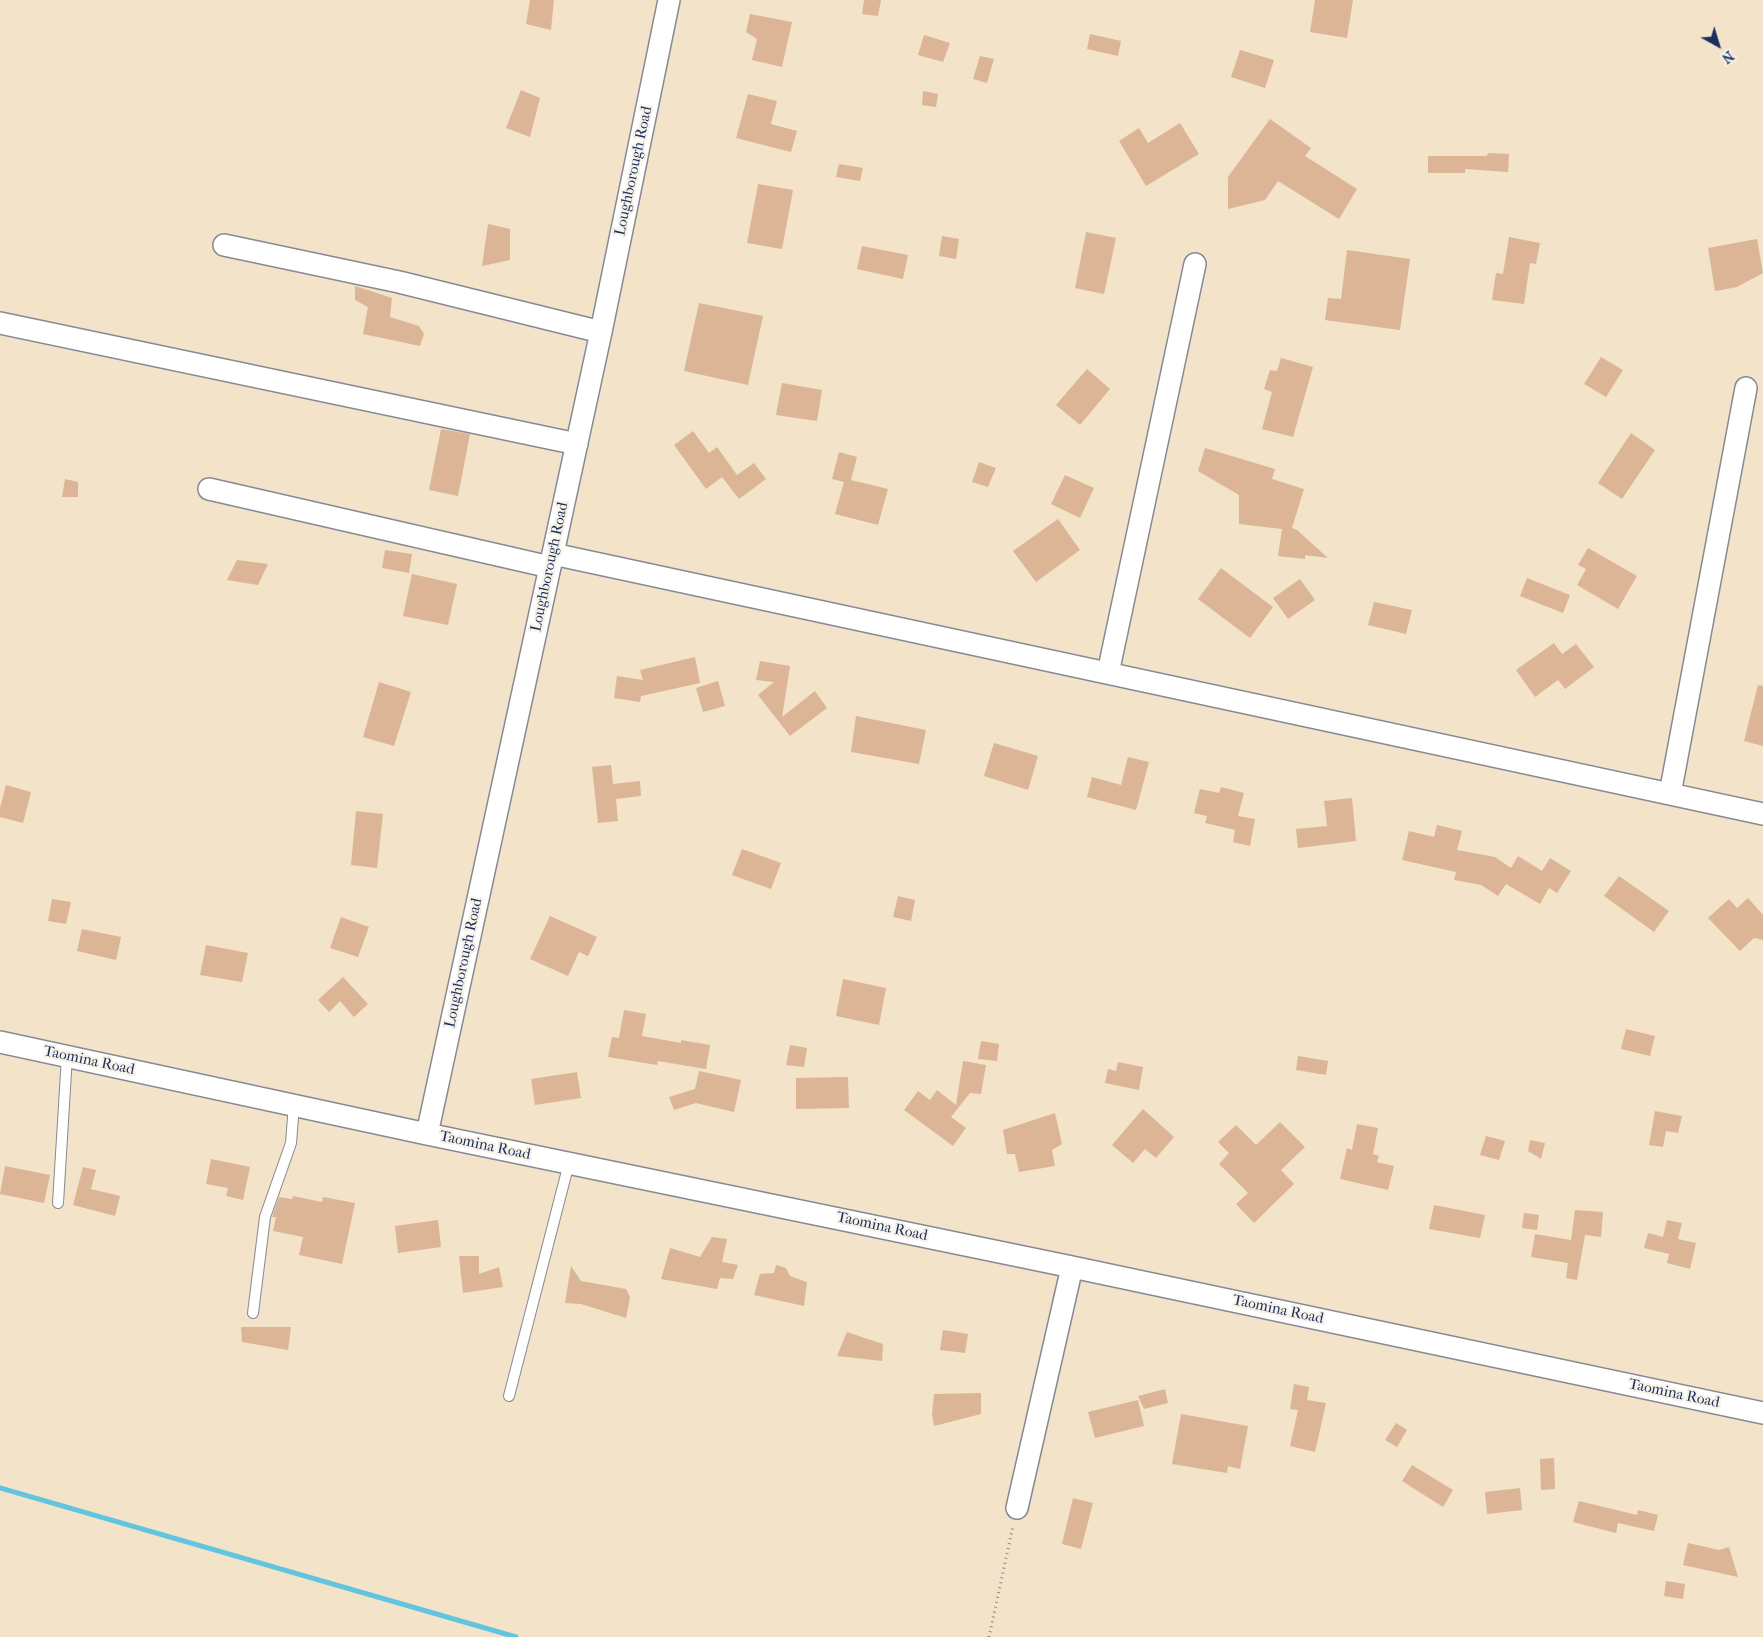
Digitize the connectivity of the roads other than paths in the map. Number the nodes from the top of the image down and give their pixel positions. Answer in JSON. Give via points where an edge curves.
{"nodes":[{"id":1,"x":669,"y":0,"type":"edge"},
{"id":2,"x":224,"y":245,"type":"dead end"},
{"id":3,"x":1195,"y":264,"type":"dead end"},
{"id":4,"x":0,"y":323,"type":"edge"},
{"id":5,"x":601,"y":332,"type":"junction"},
{"id":6,"x":1746,"y":388,"type":"dead end"},
{"id":7,"x":577,"y":444,"type":"junction"},
{"id":8,"x":209,"y":489,"type":"dead end"},
{"id":9,"x":552,"y":561,"type":"junction"},
{"id":10,"x":1108,"y":673,"type":"junction"},
{"id":11,"x":1670,"y":794,"type":"junction"},
{"id":12,"x":1763,"y":814,"type":"edge"},
{"id":13,"x":0,"y":1042,"type":"edge"},
{"id":14,"x":67,"y":1056,"type":"junction"},
{"id":15,"x":294,"y":1105,"type":"junction"},
{"id":16,"x":428,"y":1134,"type":"junction"},
{"id":17,"x":569,"y":1163,"type":"junction"},
{"id":18,"x":58,"y":1203,"type":"dead end"},
{"id":19,"x":1072,"y":1267,"type":"junction"},
{"id":20,"x":254,"y":1313,"type":"dead end"},
{"id":21,"x":509,"y":1396,"type":"dead end"},
{"id":22,"x":1763,"y":1413,"type":"edge"},
{"id":23,"x":1017,"y":1508,"type":"road end"}],
"edges":[{"from":1,"to":5,"type":"street","name":"Loughborough Road"},
{"from":2,"to":5,"type":"street","via":[[400,282]]},
{"from":3,"to":10,"type":"street"},
{"from":4,"to":7,"type":"street"},
{"from":5,"to":7,"type":"street","name":"Loughborough Road"},
{"from":6,"to":11,"type":"street"},
{"from":7,"to":9,"type":"street","name":"Loughborough Road"},
{"from":8,"to":9,"type":"street"},
{"from":9,"to":10,"type":"street"},
{"from":9,"to":16,"type":"street","name":"Loughborough Road"},
{"from":10,"to":11,"type":"street"},
{"from":11,"to":12,"type":"street"},
{"from":13,"to":14,"type":"street","name":"Taomina Road"},
{"from":14,"to":15,"type":"street","name":"Taomina Road"},
{"from":14,"to":18,"type":"lane"},
{"from":15,"to":16,"type":"street","name":"Taomina Road"},
{"from":15,"to":20,"type":"lane","via":[[291,1142],[264,1217]]},
{"from":16,"to":17,"type":"street","name":"Taomina Road"},
{"from":17,"to":19,"type":"street","name":"Taomina Road"},
{"from":17,"to":21,"type":"lane"},
{"from":19,"to":22,"type":"street","name":"Taomina Road"},
{"from":19,"to":23,"type":"street"}]}
